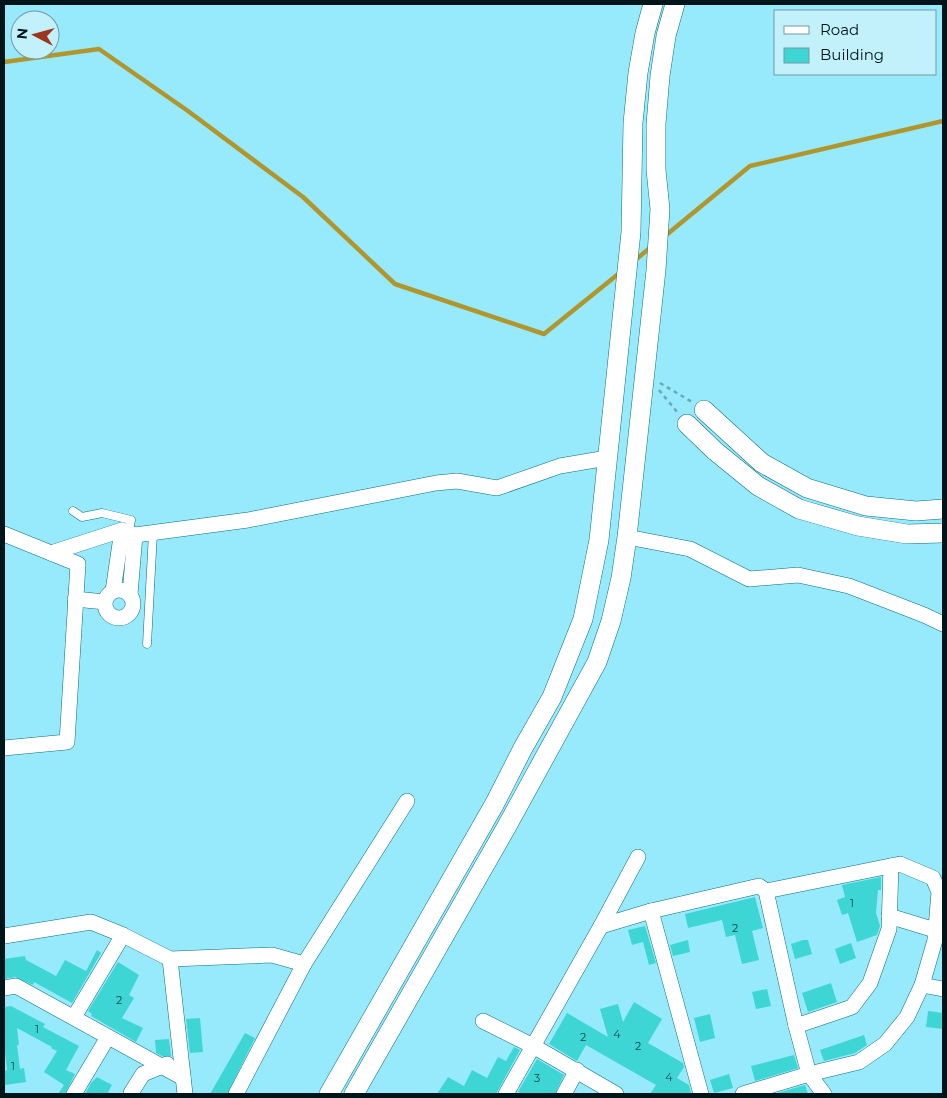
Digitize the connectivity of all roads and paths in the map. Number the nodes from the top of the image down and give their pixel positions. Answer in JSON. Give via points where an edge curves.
{"nodes":[{"id":1,"x":653,"y":4,"type":"edge"},
{"id":2,"x":675,"y":4,"type":"edge"},
{"id":3,"x":645,"y":374,"type":"junction"},
{"id":4,"x":704,"y":410,"type":"joint"},
{"id":5,"x":687,"y":424,"type":"joint"},
{"id":6,"x":607,"y":458,"type":"junction"},
{"id":7,"x":943,"y":509,"type":"edge"},
{"id":8,"x":72,"y":511,"type":"dead end"},
{"id":9,"x":129,"y":533,"type":"junction"},
{"id":10,"x":153,"y":533,"type":"junction"},
{"id":11,"x":943,"y":533,"type":"edge"},
{"id":12,"x":4,"y":534,"type":"edge"},
{"id":13,"x":627,"y":537,"type":"junction"},
{"id":14,"x":51,"y":553,"type":"junction"},
{"id":15,"x":130,"y":594,"type":"junction"},
{"id":16,"x":109,"y":596,"type":"junction"},
{"id":17,"x":76,"y":599,"type":"junction"},
{"id":18,"x":943,"y":624,"type":"edge"},
{"id":19,"x":147,"y":644,"type":"dead end"},
{"id":20,"x":4,"y":748,"type":"edge"},
{"id":21,"x":407,"y":801,"type":"dead end"},
{"id":22,"x":638,"y":857,"type":"dead end"},
{"id":23,"x":891,"y":866,"type":"junction"},
{"id":24,"x":766,"y":891,"type":"junction"},
{"id":25,"x":651,"y":911,"type":"junction"},
{"id":26,"x":890,"y":916,"type":"junction"},
{"id":27,"x":601,"y":926,"type":"junction"},
{"id":28,"x":123,"y":935,"type":"junction"},
{"id":29,"x":4,"y":936,"type":"edge"},
{"id":30,"x":938,"y":937,"type":"edge"},
{"id":31,"x":170,"y":959,"type":"junction"},
{"id":32,"x":304,"y":964,"type":"junction"},
{"id":33,"x":922,"y":985,"type":"junction"},
{"id":34,"x":4,"y":988,"type":"edge"},
{"id":35,"x":943,"y":989,"type":"edge"},
{"id":36,"x":74,"y":1017,"type":"junction"},
{"id":37,"x":483,"y":1021,"type":"dead end"},
{"id":38,"x":796,"y":1026,"type":"junction"},
{"id":39,"x":108,"y":1037,"type":"junction"},
{"id":40,"x":533,"y":1046,"type":"junction"},
{"id":41,"x":180,"y":1053,"type":"junction"},
{"id":42,"x":161,"y":1066,"type":"junction"},
{"id":43,"x":577,"y":1070,"type":"junction"},
{"id":44,"x":808,"y":1074,"type":"junction"},
{"id":45,"x":183,"y":1078,"type":"junction"},
{"id":46,"x":131,"y":1093,"type":"edge"},
{"id":47,"x":74,"y":1094,"type":"edge"},
{"id":48,"x":185,"y":1094,"type":"edge"},
{"id":49,"x":236,"y":1094,"type":"edge"},
{"id":50,"x":329,"y":1094,"type":"edge"},
{"id":51,"x":354,"y":1094,"type":"edge"},
{"id":52,"x":506,"y":1094,"type":"edge"},
{"id":53,"x":564,"y":1094,"type":"edge"},
{"id":54,"x":616,"y":1094,"type":"edge"},
{"id":55,"x":701,"y":1094,"type":"edge"},
{"id":56,"x":743,"y":1094,"type":"edge"},
{"id":57,"x":824,"y":1094,"type":"edge"}],
"edges":[{"from":1,"to":6,"type":"street","via":[[638,73],[633,123],[631,232]]},
{"from":2,"to":3,"type":"street","via":[[666,36],[656,124],[660,209]]},
{"from":3,"to":4,"type":"path"},
{"from":3,"to":5,"type":"path"},
{"from":3,"to":13,"type":"street"},
{"from":4,"to":7,"type":"street","via":[[762,463],[807,488],[866,506]]},
{"from":5,"to":11,"type":"street","via":[[758,486],[799,509],[858,526],[907,534]]},
{"from":6,"to":10,"type":"street","via":[[560,466],[497,488],[457,481],[436,483],[248,520]]},
{"from":6,"to":50,"type":"street","via":[[599,540],[583,619],[552,697]]},
{"from":8,"to":9,"type":"lane","via":[[82,517],[102,513],[131,520]]},
{"from":9,"to":10,"type":"street"},
{"from":9,"to":14,"type":"street"},
{"from":9,"to":15,"type":"street"},
{"from":9,"to":16,"type":"street"},
{"from":10,"to":19,"type":"lane"},
{"from":12,"to":14,"type":"street"},
{"from":13,"to":18,"type":"street","via":[[690,549],[749,580],[798,575],[849,586]]},
{"from":13,"to":51,"type":"street","via":[[613,612],[597,662]]},
{"from":14,"to":17,"type":"street","via":[[78,564]]},
{"from":15,"to":16,"type":"street","via":[[122,590]]},
{"from":15,"to":16,"type":"street","via":[[133,608],[128,615],[119,618],[110,615],[105,607]]},
{"from":16,"to":17,"type":"street"},
{"from":17,"to":20,"type":"street","via":[[67,742]]},
{"from":21,"to":32,"type":"street"},
{"from":22,"to":27,"type":"street"},
{"from":23,"to":24,"type":"street"},
{"from":23,"to":26,"type":"street"},
{"from":23,"to":30,"type":"street","via":[[900,864],[933,878],[939,892]]},
{"from":24,"to":25,"type":"street","via":[[759,886]]},
{"from":24,"to":38,"type":"street"},
{"from":25,"to":27,"type":"street"},
{"from":25,"to":55,"type":"street"},
{"from":26,"to":30,"type":"street"},
{"from":26,"to":38,"type":"street","via":[[889,929],[870,983],[852,1007]]},
{"from":27,"to":40,"type":"street"},
{"from":28,"to":29,"type":"street","via":[[85,922]]},
{"from":28,"to":31,"type":"street"},
{"from":28,"to":36,"type":"street"},
{"from":30,"to":33,"type":"street"},
{"from":31,"to":32,"type":"street","via":[[272,955]]},
{"from":31,"to":41,"type":"street"},
{"from":32,"to":49,"type":"street"},
{"from":33,"to":35,"type":"street"},
{"from":33,"to":44,"type":"street","via":[[907,1017],[885,1044],[859,1062]]},
{"from":34,"to":36,"type":"street","via":[[16,986]]},
{"from":36,"to":39,"type":"street"},
{"from":37,"to":40,"type":"street"},
{"from":38,"to":44,"type":"street"},
{"from":39,"to":42,"type":"street"},
{"from":39,"to":47,"type":"street"},
{"from":40,"to":43,"type":"street"},
{"from":40,"to":52,"type":"street"},
{"from":41,"to":42,"type":"street"},
{"from":41,"to":45,"type":"street"},
{"from":42,"to":45,"type":"street"},
{"from":42,"to":46,"type":"street","via":[[143,1074]]},
{"from":43,"to":53,"type":"street"},
{"from":43,"to":54,"type":"street"},
{"from":44,"to":56,"type":"street"},
{"from":44,"to":57,"type":"street"},
{"from":45,"to":48,"type":"street"}]}
